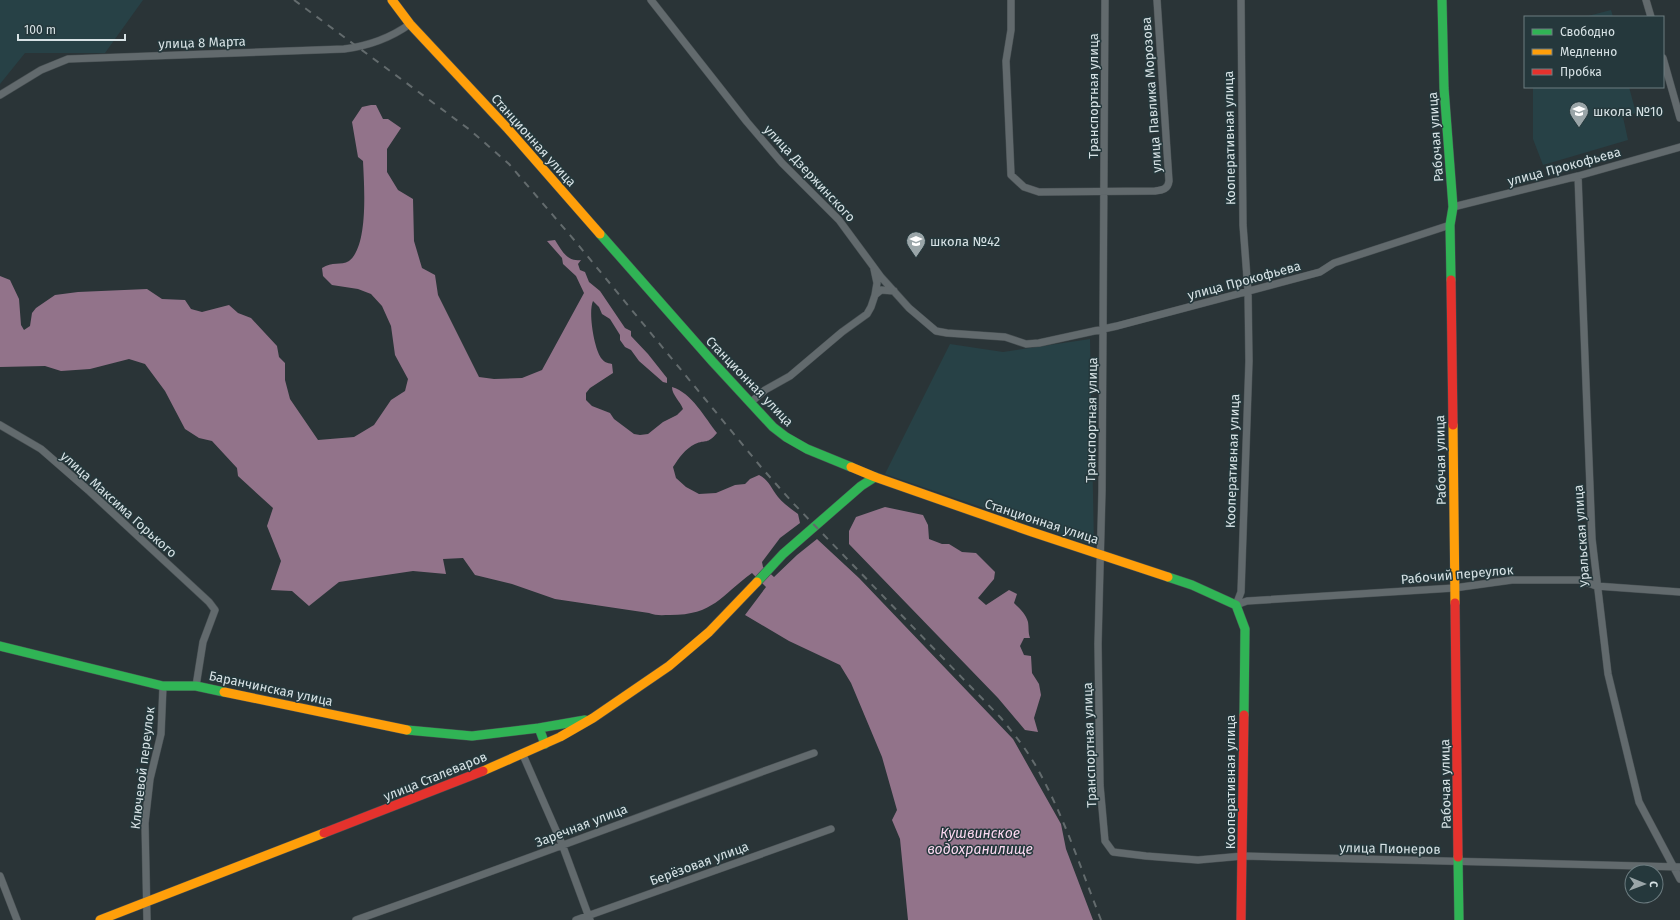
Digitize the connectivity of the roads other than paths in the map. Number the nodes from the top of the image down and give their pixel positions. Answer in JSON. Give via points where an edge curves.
{"nodes":[{"id":1,"x":392,"y":0,"type":"edge"},
{"id":2,"x":651,"y":0,"type":"edge"},
{"id":3,"x":1011,"y":0,"type":"edge"},
{"id":4,"x":1105,"y":0,"type":"edge"},
{"id":5,"x":1157,"y":0,"type":"edge"},
{"id":6,"x":1241,"y":0,"type":"edge"},
{"id":7,"x":1442,"y":0,"type":"edge"},
{"id":8,"x":1646,"y":0,"type":"edge"},
{"id":9,"x":1651,"y":16,"type":"edge"},
{"id":10,"x":410,"y":24,"type":"junction"},
{"id":11,"x":1664,"y":62,"type":"edge"},
{"id":12,"x":0,"y":95,"type":"edge"},
{"id":13,"x":1680,"y":118,"type":"edge"},
{"id":14,"x":1680,"y":147,"type":"edge"},
{"id":15,"x":1578,"y":176,"type":"junction"},
{"id":16,"x":1104,"y":190,"type":"junction"},
{"id":17,"x":1453,"y":207,"type":"junction"},
{"id":18,"x":1450,"y":225,"type":"junction"},
{"id":19,"x":874,"y":268,"type":"junction"},
{"id":20,"x":894,"y":291,"type":"junction"},
{"id":21,"x":1248,"y":291,"type":"junction"},
{"id":22,"x":875,"y":295,"type":"junction"},
{"id":23,"x":1104,"y":329,"type":"junction"},
{"id":24,"x":1039,"y":343,"type":"joint"},
{"id":25,"x":750,"y":403,"type":"junction"},
{"id":26,"x":0,"y":425,"type":"edge"},
{"id":27,"x":874,"y":477,"type":"junction"},
{"id":28,"x":1100,"y":553,"type":"junction"},
{"id":29,"x":1596,"y":586,"type":"junction"},
{"id":30,"x":1454,"y":588,"type":"junction"},
{"id":31,"x":1680,"y":592,"type":"edge"},
{"id":32,"x":1236,"y":605,"type":"junction"},
{"id":33,"x":0,"y":646,"type":"edge"},
{"id":34,"x":163,"y":686,"type":"junction"},
{"id":35,"x":196,"y":686,"type":"junction"},
{"id":36,"x":593,"y":718,"type":"junction"},
{"id":37,"x":539,"y":728,"type":"junction"},
{"id":38,"x":545,"y":744,"type":"junction"},
{"id":39,"x":814,"y":753,"type":"dead end"},
{"id":40,"x":523,"y":755,"type":"junction"},
{"id":41,"x":831,"y":829,"type":"dead end"},
{"id":42,"x":1105,"y":841,"type":"joint"},
{"id":43,"x":562,"y":844,"type":"junction"},
{"id":44,"x":1243,"y":856,"type":"junction"},
{"id":45,"x":1459,"y":862,"type":"junction"},
{"id":46,"x":1677,"y":868,"type":"edge"},
{"id":47,"x":0,"y":876,"type":"edge"},
{"id":48,"x":1680,"y":879,"type":"edge"},
{"id":49,"x":147,"y":901,"type":"junction"},
{"id":50,"x":589,"y":917,"type":"edge"},
{"id":51,"x":17,"y":920,"type":"edge"},
{"id":52,"x":100,"y":920,"type":"edge"},
{"id":53,"x":147,"y":920,"type":"edge"},
{"id":54,"x":356,"y":920,"type":"edge"},
{"id":55,"x":576,"y":920,"type":"edge"},
{"id":56,"x":1241,"y":920,"type":"edge"},
{"id":57,"x":1459,"y":920,"type":"edge"}],
"edges":[{"from":1,"to":10,"type":"street","name":"Станционная улица"},
{"from":2,"to":19,"type":"street","name":"улица Дзержинского","via":[[747,122],[782,163],[839,220]]},
{"from":3,"to":16,"type":"street","via":[[1011,30],[1006,61],[1011,175],[1024,187],[1039,192]]},
{"from":4,"to":16,"type":"street","name":"Транспортная улица"},
{"from":5,"to":16,"type":"street","name":"улица Павлика Морозова","via":[[1169,181],[1166,188],[1155,191]]},
{"from":6,"to":21,"type":"street","name":"Кооперативная улица","via":[[1243,225]]},
{"from":7,"to":17,"type":"street","name":"Рабочая улица","via":[[1444,88]]},
{"from":8,"to":9,"type":"street"},
{"from":10,"to":12,"type":"street","name":"улица 8 Марта","via":[[377,42],[344,49],[68,59],[41,70]]},
{"from":10,"to":25,"type":"street","name":"Станционная улица","via":[[508,129]]},
{"from":11,"to":13,"type":"street"},
{"from":14,"to":15,"type":"street","name":"улица Прокофьева"},
{"from":15,"to":17,"type":"street","name":"улица Прокофьева"},
{"from":15,"to":29,"type":"street","name":"Уральская улица"},
{"from":16,"to":23,"type":"street","name":"Транспортная улица"},
{"from":17,"to":18,"type":"street","name":"Рабочая улица"},
{"from":18,"to":21,"type":"street","name":"улица Прокофьева","via":[[1334,263],[1320,272]]},
{"from":18,"to":30,"type":"street","name":"Рабочая улица"},
{"from":19,"to":20,"type":"street","name":"улица Дзержинского"},
{"from":19,"to":22,"type":"street","via":[[877,283]]},
{"from":20,"to":22,"type":"street","via":[[881,290]]},
{"from":20,"to":24,"type":"street","name":"улица Дзержинского","via":[[936,331],[1005,337],[1026,344]]},
{"from":21,"to":23,"type":"street","name":"улица Прокофьева"},
{"from":21,"to":32,"type":"street","name":"Кооперативная улица","via":[[1241,592]]},
{"from":22,"to":25,"type":"street","via":[[866,314],[790,376],[765,390]]},
{"from":23,"to":24,"type":"street","name":"улица Прокофьева"},
{"from":23,"to":28,"type":"street","name":"Транспортная улица"},
{"from":25,"to":27,"type":"street","name":"Станционная улица","via":[[773,427],[795,443]]},
{"from":26,"to":35,"type":"street","name":"улица Максима Горького","via":[[41,449],[209,602],[215,610],[203,642]]},
{"from":27,"to":28,"type":"street","name":"Станционная улица"},
{"from":27,"to":36,"type":"street","name":"улица Сталеваров","via":[[783,554],[682,657]]},
{"from":28,"to":32,"type":"street","name":"Станционная улица","via":[[1192,585]]},
{"from":28,"to":42,"type":"street","name":"Транспортная улица","via":[[1100,786]]},
{"from":29,"to":30,"type":"street","name":"Рабочий переулок","via":[[1581,580],[1512,580]]},
{"from":29,"to":31,"type":"street","name":"Рабочий переулок"},
{"from":29,"to":46,"type":"street","name":"Уральская улица","via":[[1608,674],[1639,802]]},
{"from":30,"to":32,"type":"street","name":"Рабочий переулок","via":[[1247,601]]},
{"from":30,"to":45,"type":"street","name":"Рабочая улица"},
{"from":32,"to":44,"type":"street","name":"Кооперативная улица","via":[[1245,629]]},
{"from":33,"to":34,"type":"street","name":"Баранчинская улица"},
{"from":34,"to":35,"type":"street","name":"Баранчинская улица"},
{"from":34,"to":49,"type":"street","name":"Ключевой переулок","via":[[161,734],[150,779],[145,823]]},
{"from":35,"to":37,"type":"street","name":"Баранчинская улица","via":[[401,729],[472,736]]},
{"from":36,"to":37,"type":"street","name":"Баранчинская улица"},
{"from":36,"to":38,"type":"street","name":"улица Сталеваров"},
{"from":37,"to":38,"type":"street"},
{"from":38,"to":40,"type":"street","name":"улица Сталеваров"},
{"from":39,"to":43,"type":"street","name":"Заречная улица"},
{"from":40,"to":43,"type":"street"},
{"from":40,"to":49,"type":"street","name":"улица Сталеваров"},
{"from":41,"to":50,"type":"street","name":"Берёзовая улица"},
{"from":42,"to":44,"type":"street","name":"улица Пионеров","via":[[1113,852],[1146,856],[1198,860]]},
{"from":43,"to":50,"type":"street"},
{"from":43,"to":54,"type":"street","name":"Заречная улица"},
{"from":44,"to":45,"type":"street","name":"улица Пионеров"},
{"from":44,"to":56,"type":"street","name":"Кооперативная улица"},
{"from":45,"to":46,"type":"street","name":"улица Пионеров"},
{"from":45,"to":57,"type":"street","name":"Рабочая улица"},
{"from":46,"to":48,"type":"street","name":"Уральская улица"},
{"from":47,"to":51,"type":"street"},
{"from":49,"to":52,"type":"street","name":"улица Сталеваров"},
{"from":49,"to":53,"type":"street","name":"Ключевой переулок"},
{"from":50,"to":55,"type":"street","name":"Берёзовая улица"}]}
